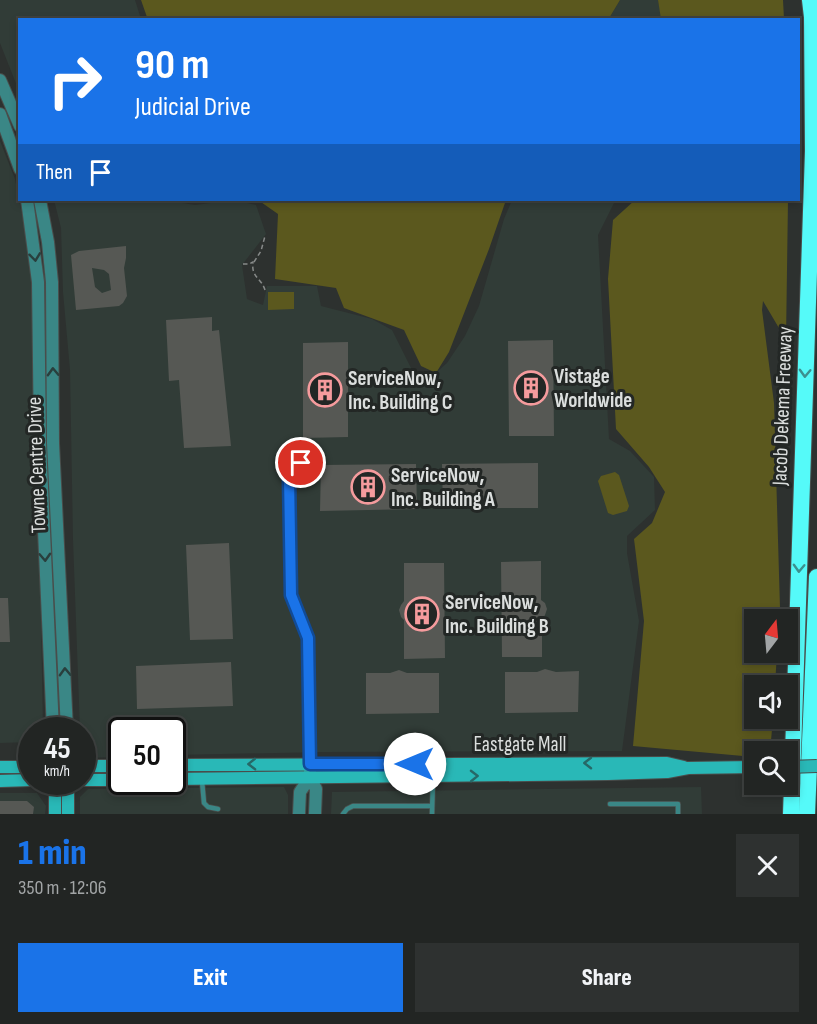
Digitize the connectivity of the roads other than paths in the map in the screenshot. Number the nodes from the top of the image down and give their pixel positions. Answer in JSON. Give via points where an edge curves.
{"nodes":[{"id":1,"x":810,"y":0,"type":"edge"},
{"id":2,"x":0,"y":81,"type":"edge"},
{"id":3,"x":0,"y":114,"type":"edge"},
{"id":4,"x":18,"y":122,"type":"edge"},
{"id":5,"x":18,"y":164,"type":"edge"},
{"id":6,"x":27,"y":201,"type":"edge"},
{"id":7,"x":40,"y":201,"type":"edge"},
{"id":8,"x":301,"y":463,"type":"dead end"},
{"id":9,"x":817,"y":577,"type":"edge"},
{"id":10,"x":817,"y":716,"type":"edge"},
{"id":11,"x":52,"y":717,"type":"edge"},
{"id":12,"x":66,"y":717,"type":"edge"},
{"id":13,"x":310,"y":764,"type":"junction"},
{"id":14,"x":186,"y":765,"type":"edge"},
{"id":15,"x":817,"y":766,"type":"edge"},
{"id":16,"x":0,"y":767,"type":"edge"},
{"id":17,"x":18,"y":767,"type":"edge"},
{"id":18,"x":744,"y":767,"type":"edge"},
{"id":19,"x":798,"y":767,"type":"edge"},
{"id":20,"x":688,"y":768,"type":"junction"},
{"id":21,"x":310,"y":777,"type":"junction"},
{"id":22,"x":433,"y":777,"type":"junction"},
{"id":23,"x":202,"y":778,"type":"junction"},
{"id":24,"x":186,"y":779,"type":"edge"},
{"id":25,"x":18,"y":780,"type":"edge"},
{"id":26,"x":0,"y":781,"type":"edge"},
{"id":27,"x":55,"y":795,"type":"edge"},
{"id":28,"x":68,"y":795,"type":"edge"},
{"id":29,"x":817,"y":798,"type":"edge"},
{"id":30,"x":610,"y":804,"type":"dead end"},
{"id":31,"x":432,"y":806,"type":"junction"},
{"id":32,"x":218,"y":809,"type":"dead end"},
{"id":33,"x":55,"y":814,"type":"edge"},
{"id":34,"x":68,"y":814,"type":"edge"},
{"id":35,"x":299,"y":814,"type":"edge"},
{"id":36,"x":315,"y":814,"type":"edge"},
{"id":37,"x":343,"y":814,"type":"edge"},
{"id":38,"x":432,"y":814,"type":"edge"},
{"id":39,"x":678,"y":814,"type":"edge"},
{"id":40,"x":791,"y":814,"type":"edge"},
{"id":41,"x":807,"y":814,"type":"edge"}],
"edges":[{"from":1,"to":40,"type":"highway","name":"Jacob Dekema Freeway","one_way":true,"via":[[813,151]]},
{"from":2,"to":4,"type":"street"},
{"from":3,"to":5,"type":"street"},
{"from":6,"to":11,"type":"street","name":"Towne Centre Drive","one_way":true,"via":[[38,282],[40,443]]},
{"from":12,"to":7,"type":"street","name":"Towne Centre Drive","one_way":true,"via":[[53,443],[52,282]]},
{"from":8,"to":13,"type":"street","via":[[289,477],[291,595],[308,638]]},
{"from":9,"to":41,"type":"highway"},
{"from":10,"to":29,"type":"highway"},
{"from":13,"to":14,"type":"main road","name":"Eastgate Mall","one_way":true},
{"from":20,"to":13,"type":"main road","name":"Eastgate Mall","one_way":true,"via":[[667,763]]},
{"from":13,"to":21,"type":"street"},
{"from":15,"to":19,"type":"main road","bridge":true},
{"from":16,"to":17,"type":"main road"},
{"from":18,"to":20,"type":"main road","name":"Eastgate Mall"},
{"from":22,"to":20,"type":"main road","name":"Eastgate Mall","one_way":true,"via":[[666,772]]},
{"from":21,"to":22,"type":"main road","name":"Eastgate Mall"},
{"from":21,"to":23,"type":"main road","name":"Eastgate Mall"},
{"from":21,"to":35,"type":"street","via":[[300,792]]},
{"from":21,"to":36,"type":"street","via":[[316,789]]},
{"from":22,"to":31,"type":"lane"},
{"from":23,"to":24,"type":"main road","name":"Eastgate Mall"},
{"from":23,"to":32,"type":"lane","via":[[204,803]]},
{"from":25,"to":26,"type":"main road"},
{"from":27,"to":33,"type":"main road"},
{"from":28,"to":34,"type":"main road"},
{"from":30,"to":39,"type":"lane","via":[[678,804]]},
{"from":31,"to":37,"type":"lane","via":[[354,806]]},
{"from":31,"to":38,"type":"lane"}]}
